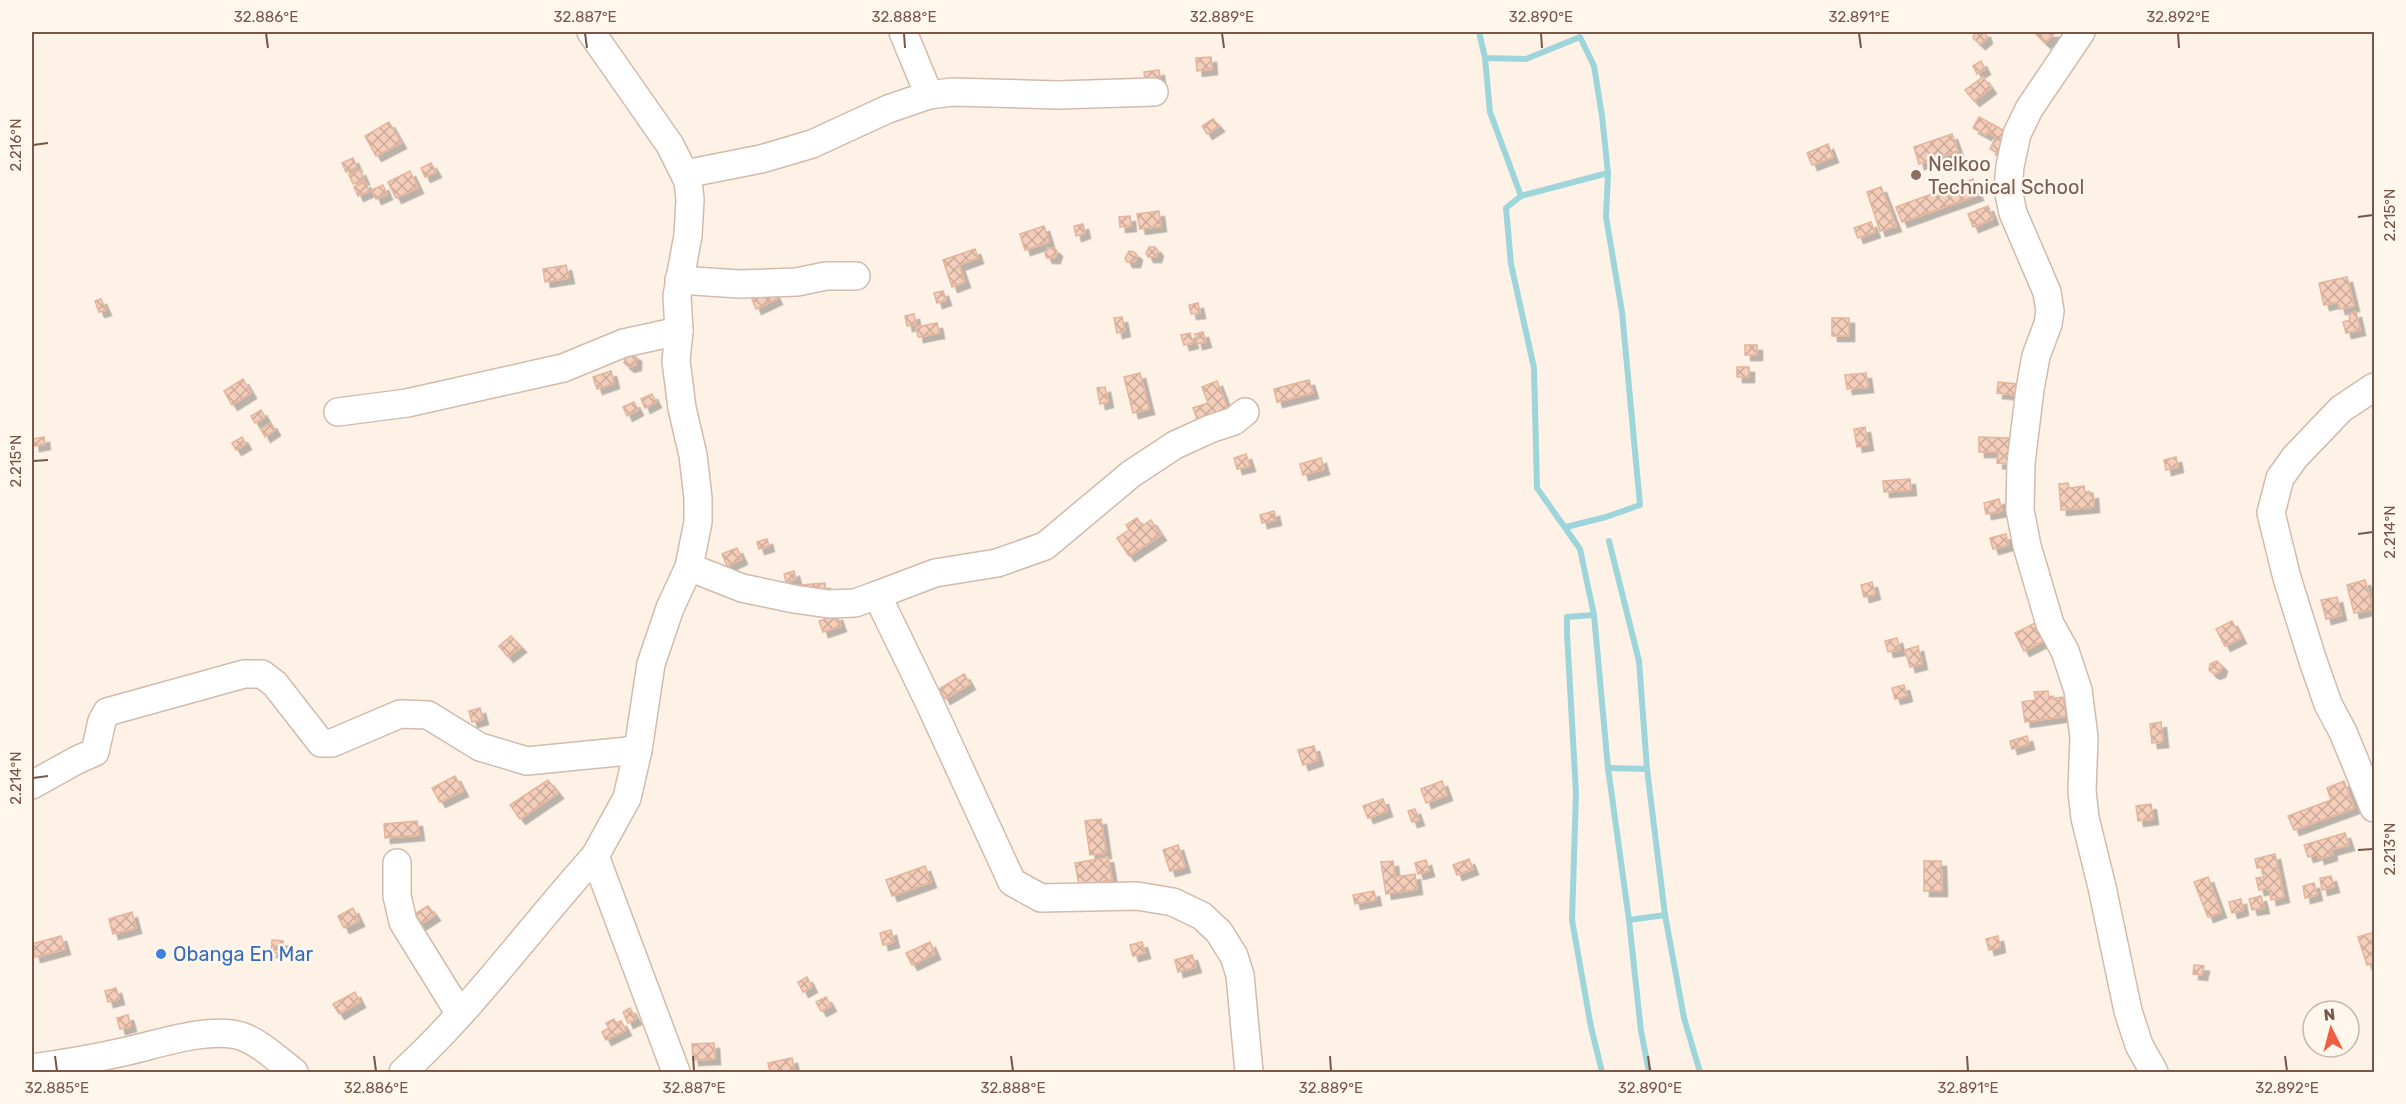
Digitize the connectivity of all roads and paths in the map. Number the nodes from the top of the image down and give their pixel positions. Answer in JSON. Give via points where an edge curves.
{"nodes":[{"id":1,"x":591,"y":32,"type":"edge"},
{"id":2,"x":903,"y":32,"type":"edge"},
{"id":3,"x":2081,"y":32,"type":"edge"},
{"id":4,"x":1154,"y":92,"type":"dead end"},
{"id":5,"x":928,"y":95,"type":"junction"},
{"id":6,"x":686,"y":174,"type":"junction"},
{"id":7,"x":856,"y":276,"type":"dead end"},
{"id":8,"x":679,"y":280,"type":"junction"},
{"id":9,"x":679,"y":331,"type":"junction"},
{"id":10,"x":2374,"y":387,"type":"edge"},
{"id":11,"x":338,"y":412,"type":"dead end"},
{"id":12,"x":1245,"y":412,"type":"dead end"},
{"id":13,"x":689,"y":567,"type":"junction"},
{"id":14,"x":877,"y":595,"type":"junction"},
{"id":15,"x":638,"y":750,"type":"junction"},
{"id":16,"x":32,"y":785,"type":"edge"},
{"id":17,"x":2374,"y":808,"type":"edge"},
{"id":18,"x":595,"y":856,"type":"junction"},
{"id":19,"x":397,"y":863,"type":"dead end"},
{"id":20,"x":460,"y":1014,"type":"junction"},
{"id":21,"x":32,"y":1068,"type":"edge"},
{"id":22,"x":294,"y":1072,"type":"edge"},
{"id":23,"x":403,"y":1072,"type":"edge"},
{"id":24,"x":676,"y":1072,"type":"edge"},
{"id":25,"x":1249,"y":1072,"type":"edge"},
{"id":26,"x":2154,"y":1072,"type":"edge"}],
"edges":[{"from":1,"to":6,"type":"street"},
{"from":2,"to":5,"type":"street"},
{"from":3,"to":26,"type":"street","via":[[2029,109],[2017,134],[2010,166],[2008,189],[2013,213],[2047,292],[2050,311],[2030,389],[2020,510],[2050,624],[2066,651],[2078,690],[2084,737],[2085,818],[2128,1011],[2139,1045]]},
{"from":4,"to":5,"type":"street"},
{"from":5,"to":6,"type":"street","via":[[812,144]]},
{"from":6,"to":8,"type":"street","via":[[690,200],[688,235]]},
{"from":7,"to":8,"type":"street","via":[[740,284]]},
{"from":8,"to":9,"type":"street"},
{"from":9,"to":11,"type":"street","via":[[624,343],[562,368],[406,403]]},
{"from":9,"to":13,"type":"street","via":[[675,361],[698,498],[698,522]]},
{"from":10,"to":17,"type":"street","via":[[2341,409],[2295,457],[2280,477],[2271,513],[2318,676]]},
{"from":12,"to":14,"type":"street","via":[[1234,421],[1175,445],[1131,474],[1046,546],[998,562],[935,573]]},
{"from":13,"to":14,"type":"street","via":[[742,588],[794,599],[837,604]]},
{"from":13,"to":15,"type":"street","via":[[651,664]]},
{"from":14,"to":25,"type":"street","via":[[1012,882],[1041,898],[1137,896],[1173,902],[1202,916],[1218,932],[1240,975]]},
{"from":15,"to":16,"type":"street","via":[[527,761],[480,747],[428,716],[400,714],[332,743],[321,743],[275,684],[262,674],[244,674],[107,712],[95,752]]},
{"from":15,"to":18,"type":"street","via":[[627,798]]},
{"from":18,"to":20,"type":"street"},
{"from":18,"to":24,"type":"street"},
{"from":19,"to":20,"type":"street","via":[[397,896],[403,922]]},
{"from":20,"to":23,"type":"street"},
{"from":21,"to":22,"type":"street","via":[[221,1033],[241,1036],[259,1045]]}]}
